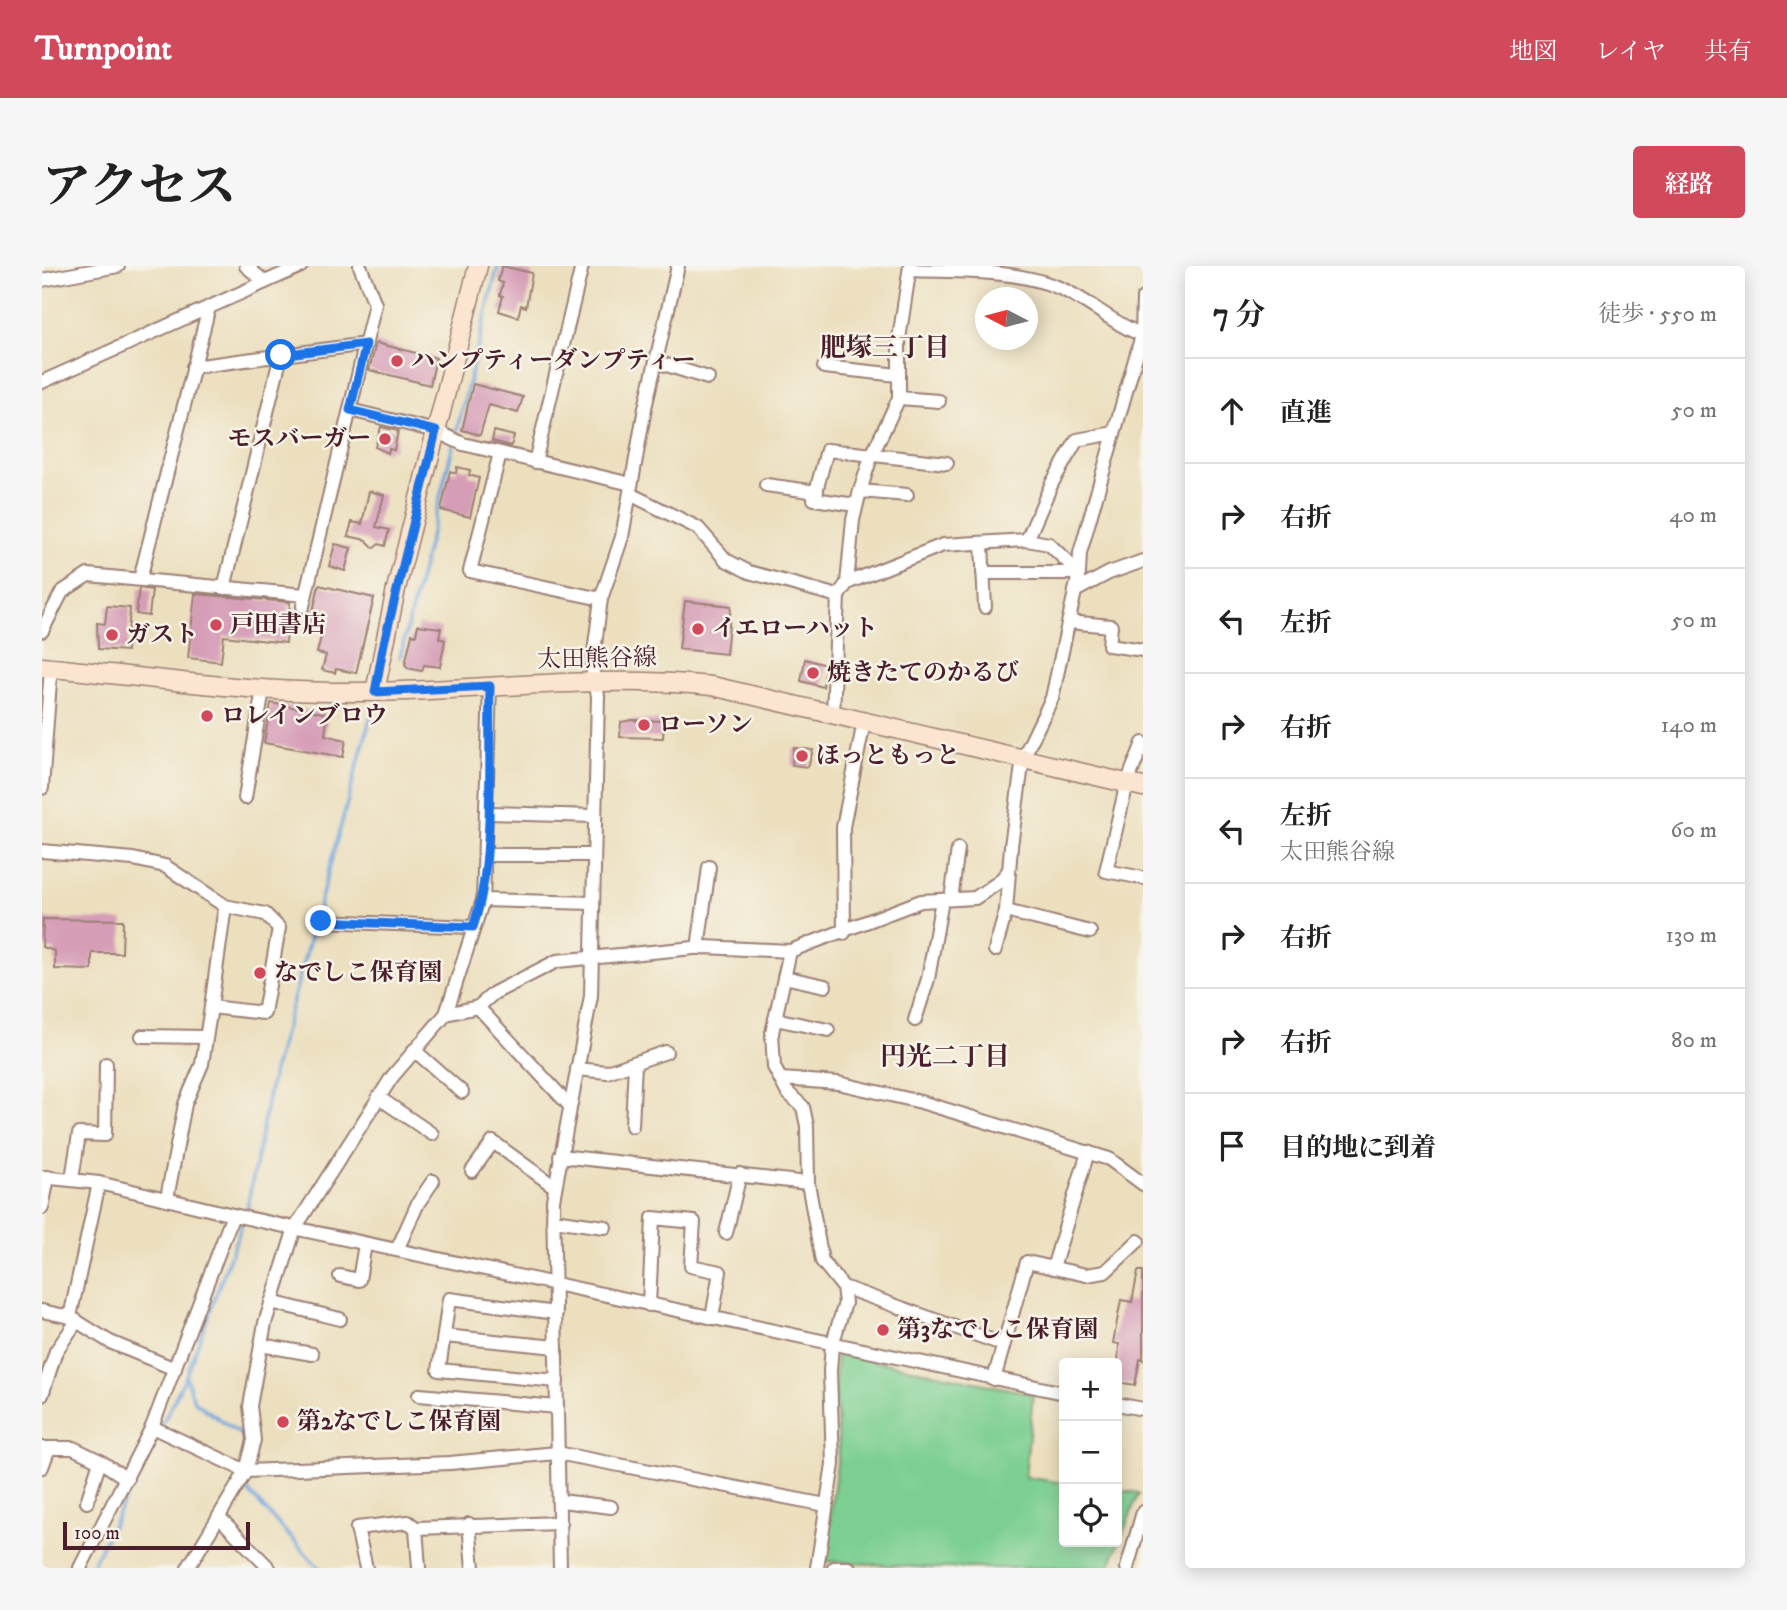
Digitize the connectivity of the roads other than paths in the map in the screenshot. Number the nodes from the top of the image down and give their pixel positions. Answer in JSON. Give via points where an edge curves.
{"nodes":[{"id":1,"x":118,"y":266,"type":"edge"},
{"id":2,"x":246,"y":266,"type":"edge"},
{"id":3,"x":301,"y":266,"type":"edge"},
{"id":4,"x":360,"y":266,"type":"edge"},
{"id":5,"x":478,"y":266,"type":"edge"},
{"id":6,"x":582,"y":266,"type":"edge"},
{"id":7,"x":678,"y":266,"type":"edge"},
{"id":8,"x":911,"y":268,"type":"edge"},
{"id":9,"x":42,"y":280,"type":"edge"},
{"id":10,"x":265,"y":282,"type":"junction"},
{"id":11,"x":1143,"y":299,"type":"edge"},
{"id":12,"x":209,"y":307,"type":"junction"},
{"id":13,"x":1142,"y":335,"type":"edge"},
{"id":14,"x":366,"y":344,"type":"junction"},
{"id":15,"x":281,"y":355,"type":"junction"},
{"id":16,"x":657,"y":362,"type":"junction"},
{"id":17,"x":824,"y":366,"type":"dead end"},
{"id":18,"x":193,"y":367,"type":"junction"},
{"id":19,"x":898,"y":375,"type":"junction"},
{"id":20,"x":708,"y":378,"type":"dead end"},
{"id":21,"x":42,"y":382,"type":"edge"},
{"id":22,"x":899,"y":398,"type":"junction"},
{"id":23,"x":939,"y":401,"type":"dead end"},
{"id":24,"x":350,"y":410,"type":"junction"},
{"id":25,"x":1114,"y":433,"type":"junction"},
{"id":26,"x":450,"y":438,"type":"junction"},
{"id":27,"x":500,"y":453,"type":"junction"},
{"id":28,"x":871,"y":457,"type":"junction"},
{"id":29,"x":535,"y":462,"type":"junction"},
{"id":30,"x":947,"y":463,"type":"dead end"},
{"id":31,"x":766,"y":485,"type":"dead end"},
{"id":32,"x":630,"y":489,"type":"junction"},
{"id":33,"x":860,"y":491,"type":"junction"},
{"id":34,"x":817,"y":492,"type":"junction"},
{"id":35,"x":907,"y":495,"type":"dead end"},
{"id":36,"x":856,"y":505,"type":"junction"},
{"id":37,"x":1027,"y":540,"type":"junction"},
{"id":38,"x":982,"y":544,"type":"junction"},
{"id":39,"x":1143,"y":561,"type":"edge"},
{"id":40,"x":983,"y":573,"type":"junction"},
{"id":41,"x":1079,"y":573,"type":"junction"},
{"id":42,"x":140,"y":579,"type":"junction"},
{"id":43,"x":847,"y":583,"type":"junction"},
{"id":44,"x":224,"y":588,"type":"junction"},
{"id":45,"x":1075,"y":590,"type":"junction"},
{"id":46,"x":838,"y":596,"type":"junction"},
{"id":47,"x":601,"y":599,"type":"junction"},
{"id":48,"x":985,"y":607,"type":"dead end"},
{"id":49,"x":1069,"y":622,"type":"junction"},
{"id":50,"x":42,"y":631,"type":"edge"},
{"id":51,"x":1143,"y":650,"type":"edge"},
{"id":52,"x":47,"y":668,"type":"edge"},
{"id":53,"x":595,"y":681,"type":"junction"},
{"id":54,"x":490,"y":686,"type":"junction"},
{"id":55,"x":263,"y":689,"type":"junction"},
{"id":56,"x":375,"y":692,"type":"junction"},
{"id":57,"x":833,"y":715,"type":"junction"},
{"id":58,"x":864,"y":722,"type":"junction"},
{"id":59,"x":1143,"y":743,"type":"edge"},
{"id":60,"x":1023,"y":758,"type":"junction"},
{"id":61,"x":1135,"y":785,"type":"edge"},
{"id":62,"x":42,"y":788,"type":"edge"},
{"id":63,"x":245,"y":798,"type":"dead end"},
{"id":64,"x":487,"y":813,"type":"junction"},
{"id":65,"x":595,"y":816,"type":"junction"},
{"id":66,"x":958,"y":849,"type":"dead end"},
{"id":67,"x":42,"y":851,"type":"edge"},
{"id":68,"x":486,"y":855,"type":"junction"},
{"id":69,"x":593,"y":855,"type":"junction"},
{"id":70,"x":709,"y":867,"type":"dead end"},
{"id":71,"x":1009,"y":870,"type":"junction"},
{"id":72,"x":1143,"y":878,"type":"edge"},
{"id":73,"x":946,"y":899,"type":"junction"},
{"id":74,"x":483,"y":900,"type":"junction"},
{"id":75,"x":593,"y":903,"type":"junction"},
{"id":76,"x":225,"y":906,"type":"junction"},
{"id":77,"x":1006,"y":911,"type":"junction"},
{"id":78,"x":321,"y":921,"type":"dead end"},
{"id":79,"x":473,"y":927,"type":"junction"},
{"id":80,"x":1090,"y":932,"type":"dead end"},
{"id":81,"x":844,"y":933,"type":"junction"},
{"id":82,"x":698,"y":948,"type":"junction"},
{"id":83,"x":995,"y":950,"type":"dead end"},
{"id":84,"x":790,"y":951,"type":"junction"},
{"id":85,"x":591,"y":960,"type":"junction"},
{"id":86,"x":784,"y":978,"type":"junction"},
{"id":87,"x":825,"y":986,"type":"dead end"},
{"id":88,"x":211,"y":1007,"type":"junction"},
{"id":89,"x":478,"y":1007,"type":"junction"},
{"id":90,"x":446,"y":1014,"type":"junction"},
{"id":91,"x":775,"y":1018,"type":"junction"},
{"id":92,"x":915,"y":1020,"type":"dead end"},
{"id":93,"x":828,"y":1030,"type":"dead end"},
{"id":94,"x":142,"y":1036,"type":"dead end"},
{"id":95,"x":206,"y":1037,"type":"junction"},
{"id":96,"x":414,"y":1051,"type":"junction"},
{"id":97,"x":666,"y":1052,"type":"dead end"},
{"id":98,"x":635,"y":1063,"type":"junction"},
{"id":99,"x":106,"y":1064,"type":"dead end"},
{"id":100,"x":577,"y":1069,"type":"junction"},
{"id":101,"x":780,"y":1079,"type":"junction"},
{"id":102,"x":462,"y":1092,"type":"dead end"},
{"id":103,"x":378,"y":1097,"type":"junction"},
{"id":104,"x":569,"y":1105,"type":"junction"},
{"id":105,"x":632,"y":1126,"type":"dead end"},
{"id":106,"x":432,"y":1134,"type":"dead end"},
{"id":107,"x":1088,"y":1152,"type":"junction"},
{"id":108,"x":560,"y":1156,"type":"junction"},
{"id":109,"x":472,"y":1171,"type":"dead end"},
{"id":110,"x":740,"y":1174,"type":"junction"},
{"id":111,"x":45,"y":1177,"type":"edge"},
{"id":112,"x":72,"y":1179,"type":"junction"},
{"id":113,"x":433,"y":1181,"type":"dead end"},
{"id":114,"x":99,"y":1183,"type":"junction"},
{"id":115,"x":808,"y":1183,"type":"junction"},
{"id":116,"x":1143,"y":1184,"type":"edge"},
{"id":117,"x":555,"y":1187,"type":"junction"},
{"id":118,"x":167,"y":1198,"type":"junction"},
{"id":119,"x":42,"y":1208,"type":"edge"},
{"id":120,"x":234,"y":1216,"type":"junction"},
{"id":121,"x":553,"y":1220,"type":"junction"},
{"id":122,"x":605,"y":1227,"type":"dead end"},
{"id":123,"x":295,"y":1228,"type":"junction"},
{"id":124,"x":726,"y":1233,"type":"dead end"},
{"id":125,"x":1141,"y":1238,"type":"edge"},
{"id":126,"x":365,"y":1244,"type":"junction"},
{"id":127,"x":397,"y":1250,"type":"junction"},
{"id":128,"x":1053,"y":1268,"type":"junction"},
{"id":129,"x":340,"y":1276,"type":"dead end"},
{"id":130,"x":555,"y":1283,"type":"junction"},
{"id":131,"x":843,"y":1287,"type":"junction"},
{"id":132,"x":271,"y":1302,"type":"junction"},
{"id":133,"x":649,"y":1305,"type":"junction"},
{"id":134,"x":42,"y":1311,"type":"edge"},
{"id":135,"x":556,"y":1313,"type":"junction"},
{"id":136,"x":340,"y":1318,"type":"dead end"},
{"id":137,"x":712,"y":1318,"type":"junction"},
{"id":138,"x":73,"y":1319,"type":"junction"},
{"id":139,"x":444,"y":1336,"type":"junction"},
{"id":140,"x":1002,"y":1344,"type":"junction"},
{"id":141,"x":261,"y":1345,"type":"junction"},
{"id":142,"x":832,"y":1345,"type":"junction"},
{"id":143,"x":556,"y":1348,"type":"junction"},
{"id":144,"x":312,"y":1354,"type":"dead end"},
{"id":145,"x":175,"y":1368,"type":"junction"},
{"id":146,"x":994,"y":1379,"type":"junction"},
{"id":147,"x":557,"y":1381,"type":"junction"},
{"id":148,"x":1059,"y":1392,"type":"edge"},
{"id":149,"x":42,"y":1395,"type":"edge"},
{"id":150,"x":419,"y":1395,"type":"dead end"},
{"id":151,"x":1122,"y":1405,"type":"edge"},
{"id":152,"x":557,"y":1407,"type":"junction"},
{"id":153,"x":1143,"y":1409,"type":"edge"},
{"id":154,"x":152,"y":1428,"type":"junction"},
{"id":155,"x":46,"y":1448,"type":"edge"},
{"id":156,"x":557,"y":1453,"type":"junction"},
{"id":157,"x":100,"y":1461,"type":"junction"},
{"id":158,"x":42,"y":1467,"type":"edge"},
{"id":159,"x":246,"y":1471,"type":"junction"},
{"id":160,"x":127,"y":1479,"type":"junction"},
{"id":161,"x":561,"y":1501,"type":"junction"},
{"id":162,"x":87,"y":1502,"type":"dead end"},
{"id":163,"x":826,"y":1505,"type":"junction"},
{"id":164,"x":611,"y":1507,"type":"dead end"},
{"id":165,"x":1143,"y":1511,"type":"edge"},
{"id":166,"x":220,"y":1518,"type":"junction"},
{"id":167,"x":560,"y":1523,"type":"junction"},
{"id":168,"x":469,"y":1524,"type":"junction"},
{"id":169,"x":416,"y":1528,"type":"junction"},
{"id":170,"x":80,"y":1568,"type":"edge"},
{"id":171,"x":188,"y":1568,"type":"edge"},
{"id":172,"x":269,"y":1568,"type":"edge"},
{"id":173,"x":366,"y":1568,"type":"edge"},
{"id":174,"x":419,"y":1568,"type":"edge"},
{"id":175,"x":473,"y":1568,"type":"edge"},
{"id":176,"x":560,"y":1568,"type":"edge"},
{"id":177,"x":817,"y":1568,"type":"edge"},
{"id":178,"x":834,"y":1568,"type":"edge"},
{"id":179,"x":849,"y":1568,"type":"edge"},
{"id":180,"x":1128,"y":1568,"type":"edge"}],
"edges":[{"from":1,"to":9,"type":"street"},
{"from":2,"to":10,"type":"street"},
{"from":3,"to":10,"type":"street"},
{"from":4,"to":14,"type":"street","via":[[374,304]]},
{"from":5,"to":26,"type":"main road"},
{"from":6,"to":29,"type":"street"},
{"from":7,"to":16,"type":"street"},
{"from":8,"to":13,"type":"street","via":[[982,272],[1058,287]]},
{"from":8,"to":19,"type":"street","via":[[902,304]]},
{"from":10,"to":12,"type":"street"},
{"from":11,"to":13,"type":"street"},
{"from":12,"to":18,"type":"street"},
{"from":12,"to":21,"type":"street"},
{"from":13,"to":25,"type":"street"},
{"from":14,"to":15,"type":"street"},
{"from":14,"to":24,"type":"street"},
{"from":15,"to":18,"type":"street"},
{"from":15,"to":44,"type":"street"},
{"from":16,"to":20,"type":"street"},
{"from":16,"to":32,"type":"street"},
{"from":17,"to":19,"type":"street"},
{"from":18,"to":42,"type":"street"},
{"from":19,"to":22,"type":"street"},
{"from":22,"to":23,"type":"street"},
{"from":22,"to":28,"type":"street"},
{"from":24,"to":26,"type":"street"},
{"from":24,"to":44,"type":"street","via":[[304,600]]},
{"from":25,"to":37,"type":"street","via":[[1077,440]]},
{"from":25,"to":41,"type":"street","via":[[1080,553]]},
{"from":26,"to":27,"type":"street"},
{"from":26,"to":56,"type":"main road","via":[[387,629]]},
{"from":27,"to":29,"type":"street"},
{"from":27,"to":47,"type":"street","via":[[470,571]]},
{"from":28,"to":30,"type":"street"},
{"from":28,"to":33,"type":"street"},
{"from":28,"to":34,"type":"street","via":[[827,450]]},
{"from":29,"to":32,"type":"street"},
{"from":31,"to":34,"type":"street"},
{"from":32,"to":46,"type":"street","via":[[698,528],[726,560],[749,572]]},
{"from":32,"to":47,"type":"street","via":[[622,537]]},
{"from":33,"to":35,"type":"street"},
{"from":33,"to":36,"type":"street"},
{"from":34,"to":36,"type":"street","via":[[814,499]]},
{"from":36,"to":43,"type":"street"},
{"from":37,"to":38,"type":"street"},
{"from":37,"to":41,"type":"street","via":[[1049,544]]},
{"from":38,"to":40,"type":"street"},
{"from":38,"to":43,"type":"street","via":[[943,545]]},
{"from":39,"to":45,"type":"street"},
{"from":40,"to":41,"type":"street"},
{"from":40,"to":48,"type":"street"},
{"from":41,"to":45,"type":"street"},
{"from":42,"to":44,"type":"street"},
{"from":42,"to":50,"type":"street","via":[[88,575],[62,592]]},
{"from":43,"to":46,"type":"street"},
{"from":45,"to":49,"type":"street"},
{"from":46,"to":57,"type":"street"},
{"from":47,"to":53,"type":"street","via":[[592,667]]},
{"from":49,"to":51,"type":"street","via":[[1111,626],[1110,645]]},
{"from":49,"to":60,"type":"street","via":[[1052,698]]},
{"from":52,"to":55,"type":"main road","name":"太田熊谷線"},
{"from":52,"to":62,"type":"street"},
{"from":53,"to":54,"type":"main road","name":"太田熊谷線"},
{"from":53,"to":57,"type":"main road","name":"太田熊谷線","via":[[712,686]]},
{"from":53,"to":65,"type":"street"},
{"from":54,"to":56,"type":"main road","name":"太田熊谷線"},
{"from":54,"to":64,"type":"street"},
{"from":55,"to":56,"type":"main road","name":"太田熊谷線"},
{"from":55,"to":63,"type":"street"},
{"from":57,"to":58,"type":"main road","name":"太田熊谷線"},
{"from":58,"to":60,"type":"main road","name":"太田熊谷線"},
{"from":58,"to":81,"type":"street","via":[[842,839]]},
{"from":59,"to":61,"type":"street"},
{"from":60,"to":61,"type":"main road","name":"太田熊谷線"},
{"from":60,"to":71,"type":"street"},
{"from":61,"to":72,"type":"street","via":[[1106,871]]},
{"from":64,"to":65,"type":"street"},
{"from":64,"to":68,"type":"street"},
{"from":65,"to":69,"type":"street"},
{"from":66,"to":73,"type":"street"},
{"from":67,"to":76,"type":"street","via":[[165,866]]},
{"from":68,"to":69,"type":"street"},
{"from":68,"to":74,"type":"street"},
{"from":69,"to":75,"type":"street"},
{"from":70,"to":82,"type":"street"},
{"from":71,"to":73,"type":"street","via":[[975,898]]},
{"from":71,"to":77,"type":"street"},
{"from":73,"to":81,"type":"street","via":[[921,901]]},
{"from":73,"to":92,"type":"street"},
{"from":74,"to":75,"type":"street"},
{"from":74,"to":79,"type":"street"},
{"from":75,"to":85,"type":"street"},
{"from":76,"to":88,"type":"street"},
{"from":76,"to":88,"type":"street","via":[[265,914],[279,928],[264,1013]]},
{"from":77,"to":80,"type":"street"},
{"from":77,"to":83,"type":"street"},
{"from":78,"to":79,"type":"street"},
{"from":79,"to":90,"type":"street"},
{"from":81,"to":84,"type":"street"},
{"from":82,"to":84,"type":"street"},
{"from":82,"to":85,"type":"street"},
{"from":84,"to":86,"type":"street"},
{"from":85,"to":89,"type":"street","via":[[557,961],[494,993]]},
{"from":85,"to":100,"type":"street","via":[[591,996]]},
{"from":86,"to":87,"type":"street"},
{"from":86,"to":91,"type":"street"},
{"from":88,"to":95,"type":"street"},
{"from":89,"to":90,"type":"street"},
{"from":89,"to":104,"type":"street"},
{"from":90,"to":96,"type":"street"},
{"from":91,"to":93,"type":"street"},
{"from":91,"to":101,"type":"street","via":[[772,1033]]},
{"from":94,"to":95,"type":"street"},
{"from":95,"to":118,"type":"street","via":[[202,1064],[185,1104]]},
{"from":96,"to":102,"type":"street"},
{"from":96,"to":103,"type":"street"},
{"from":97,"to":98,"type":"street"},
{"from":98,"to":100,"type":"street","via":[[607,1072]]},
{"from":98,"to":105,"type":"street"},
{"from":99,"to":112,"type":"street","via":[[105,1135],[79,1134]]},
{"from":100,"to":104,"type":"street"},
{"from":101,"to":107,"type":"street","via":[[838,1083],[921,1102]]},
{"from":101,"to":115,"type":"street","via":[[803,1107]]},
{"from":103,"to":106,"type":"street"},
{"from":103,"to":123,"type":"street"},
{"from":104,"to":108,"type":"street"},
{"from":107,"to":116,"type":"street","via":[[1108,1159]]},
{"from":107,"to":128,"type":"street"},
{"from":108,"to":110,"type":"street"},
{"from":108,"to":117,"type":"street"},
{"from":109,"to":117,"type":"street","via":[[493,1142]]},
{"from":110,"to":115,"type":"street"},
{"from":110,"to":124,"type":"street"},
{"from":111,"to":112,"type":"street"},
{"from":111,"to":119,"type":"street"},
{"from":112,"to":114,"type":"street"},
{"from":113,"to":127,"type":"street"},
{"from":114,"to":118,"type":"street"},
{"from":114,"to":138,"type":"street"},
{"from":115,"to":131,"type":"street","via":[[822,1261]]},
{"from":117,"to":121,"type":"street"},
{"from":118,"to":120,"type":"street"},
{"from":120,"to":123,"type":"street"},
{"from":120,"to":145,"type":"street"},
{"from":121,"to":122,"type":"street"},
{"from":121,"to":130,"type":"street"},
{"from":123,"to":126,"type":"street"},
{"from":123,"to":132,"type":"street"},
{"from":125,"to":128,"type":"street","via":[[1105,1272],[1086,1275]]},
{"from":126,"to":127,"type":"street"},
{"from":126,"to":129,"type":"street","via":[[359,1280]]},
{"from":127,"to":130,"type":"street"},
{"from":128,"to":140,"type":"street","via":[[1027,1262]]},
{"from":130,"to":133,"type":"street"},
{"from":130,"to":135,"type":"street"},
{"from":131,"to":140,"type":"street"},
{"from":131,"to":142,"type":"street","via":[[845,1303]]},
{"from":132,"to":136,"type":"street"},
{"from":132,"to":141,"type":"street"},
{"from":133,"to":137,"type":"street"},
{"from":133,"to":137,"type":"street","via":[[653,1218],[694,1222],[691,1266],[720,1272]]},
{"from":134,"to":138,"type":"street"},
{"from":135,"to":139,"type":"street","via":[[449,1299]]},
{"from":135,"to":143,"type":"street"},
{"from":137,"to":142,"type":"street"},
{"from":138,"to":145,"type":"street","via":[[110,1342]]},
{"from":138,"to":149,"type":"street","via":[[56,1351]]},
{"from":139,"to":143,"type":"street"},
{"from":139,"to":147,"type":"street","via":[[439,1370]]},
{"from":140,"to":146,"type":"street"},
{"from":141,"to":144,"type":"street"},
{"from":141,"to":159,"type":"street","via":[[250,1406],[254,1440]]},
{"from":142,"to":146,"type":"street"},
{"from":142,"to":163,"type":"street","via":[[833,1464]]},
{"from":143,"to":147,"type":"street"},
{"from":145,"to":154,"type":"street"},
{"from":146,"to":148,"type":"street"},
{"from":147,"to":152,"type":"street"},
{"from":150,"to":152,"type":"street"},
{"from":151,"to":153,"type":"street"},
{"from":152,"to":156,"type":"street"},
{"from":154,"to":159,"type":"street"},
{"from":154,"to":160,"type":"street"},
{"from":155,"to":157,"type":"street","via":[[73,1448]]},
{"from":155,"to":158,"type":"street"},
{"from":156,"to":159,"type":"street"},
{"from":156,"to":161,"type":"street"},
{"from":156,"to":163,"type":"street"},
{"from":157,"to":160,"type":"street"},
{"from":157,"to":162,"type":"street"},
{"from":159,"to":166,"type":"street"},
{"from":160,"to":170,"type":"street"},
{"from":161,"to":164,"type":"street"},
{"from":161,"to":167,"type":"street"},
{"from":163,"to":177,"type":"street"},
{"from":165,"to":180,"type":"street"},
{"from":166,"to":171,"type":"street"},
{"from":166,"to":172,"type":"street"},
{"from":167,"to":168,"type":"street"},
{"from":167,"to":176,"type":"street"},
{"from":168,"to":169,"type":"street"},
{"from":168,"to":175,"type":"street"},
{"from":169,"to":173,"type":"street","via":[[408,1522],[357,1528]]},
{"from":169,"to":174,"type":"street"},
{"from":178,"to":179,"type":"street"}]}
